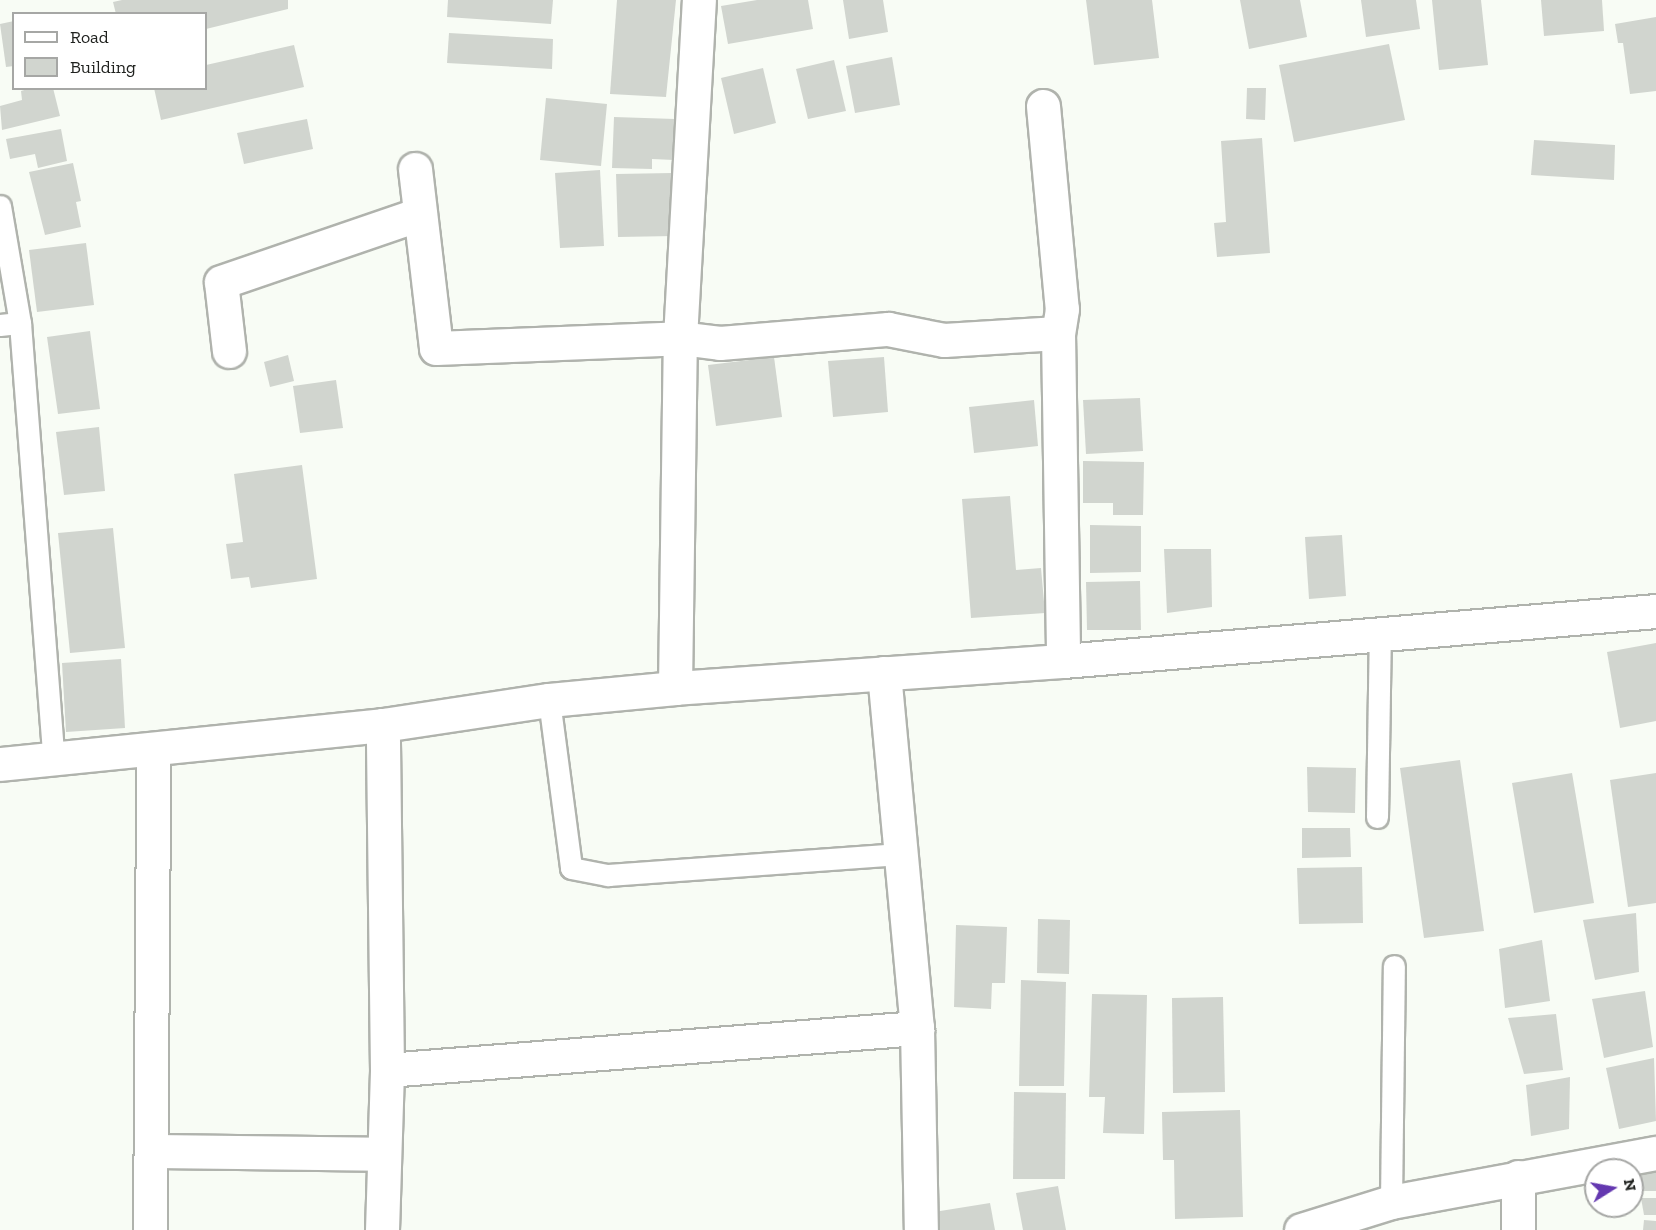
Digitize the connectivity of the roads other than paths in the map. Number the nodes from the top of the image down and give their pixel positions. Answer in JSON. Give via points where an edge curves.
{"nodes":[{"id":1,"x":699,"y":0,"type":"edge"},
{"id":2,"x":1043,"y":106,"type":"dead end"},
{"id":3,"x":415,"y":170,"type":"dead end"},
{"id":4,"x":0,"y":206,"type":"edge"},
{"id":5,"x":420,"y":214,"type":"junction"},
{"id":6,"x":10,"y":324,"type":"edge"},
{"id":7,"x":1058,"y":333,"type":"junction"},
{"id":8,"x":680,"y":338,"type":"junction"},
{"id":9,"x":229,"y":351,"type":"dead end"},
{"id":10,"x":1656,"y":611,"type":"edge"},
{"id":11,"x":1380,"y":635,"type":"junction"},
{"id":12,"x":1063,"y":661,"type":"junction"},
{"id":13,"x":884,"y":673,"type":"junction"},
{"id":14,"x":675,"y":688,"type":"junction"},
{"id":15,"x":549,"y":700,"type":"junction"},
{"id":16,"x":383,"y":725,"type":"junction"},
{"id":17,"x":153,"y":749,"type":"junction"},
{"id":18,"x":54,"y":760,"type":"junction"},
{"id":19,"x":0,"y":764,"type":"edge"},
{"id":20,"x":1377,"y":817,"type":"dead end"},
{"id":21,"x":903,"y":855,"type":"junction"},
{"id":22,"x":1394,"y":966,"type":"dead end"},
{"id":23,"x":916,"y":1028,"type":"junction"},
{"id":24,"x":387,"y":1070,"type":"junction"},
{"id":25,"x":152,"y":1151,"type":"junction"},
{"id":26,"x":1656,"y":1153,"type":"edge"},
{"id":27,"x":383,"y":1154,"type":"junction"},
{"id":28,"x":1518,"y":1178,"type":"junction"},
{"id":29,"x":1391,"y":1202,"type":"junction"},
{"id":30,"x":150,"y":1230,"type":"edge"},
{"id":31,"x":382,"y":1230,"type":"edge"},
{"id":32,"x":921,"y":1230,"type":"edge"},
{"id":33,"x":1301,"y":1230,"type":"edge"},
{"id":34,"x":1518,"y":1230,"type":"edge"}],
"edges":[{"from":1,"to":8,"type":"street"},
{"from":2,"to":7,"type":"street","via":[[1062,309]]},
{"from":3,"to":5,"type":"street"},
{"from":4,"to":6,"type":"lane"},
{"from":5,"to":8,"type":"street","via":[[436,348]]},
{"from":5,"to":9,"type":"street","via":[[221,282]]},
{"from":6,"to":18,"type":"lane"},
{"from":7,"to":8,"type":"street","via":[[944,340],[888,329],[720,343]]},
{"from":7,"to":12,"type":"street"},
{"from":8,"to":14,"type":"street"},
{"from":10,"to":11,"type":"street"},
{"from":11,"to":12,"type":"street"},
{"from":11,"to":20,"type":"lane"},
{"from":12,"to":13,"type":"street"},
{"from":13,"to":14,"type":"street"},
{"from":13,"to":21,"type":"street"},
{"from":14,"to":15,"type":"street"},
{"from":15,"to":16,"type":"street"},
{"from":15,"to":21,"type":"lane","via":[[571,868],[608,875]]},
{"from":16,"to":17,"type":"street"},
{"from":16,"to":24,"type":"street"},
{"from":17,"to":18,"type":"street"},
{"from":17,"to":25,"type":"street"},
{"from":18,"to":19,"type":"street"},
{"from":21,"to":23,"type":"street"},
{"from":22,"to":29,"type":"lane"},
{"from":23,"to":24,"type":"street"},
{"from":23,"to":32,"type":"street"},
{"from":24,"to":27,"type":"street"},
{"from":25,"to":27,"type":"street"},
{"from":25,"to":30,"type":"street"},
{"from":26,"to":28,"type":"street"},
{"from":27,"to":31,"type":"street"},
{"from":28,"to":29,"type":"street"},
{"from":28,"to":34,"type":"street"},
{"from":29,"to":33,"type":"street"}]}
